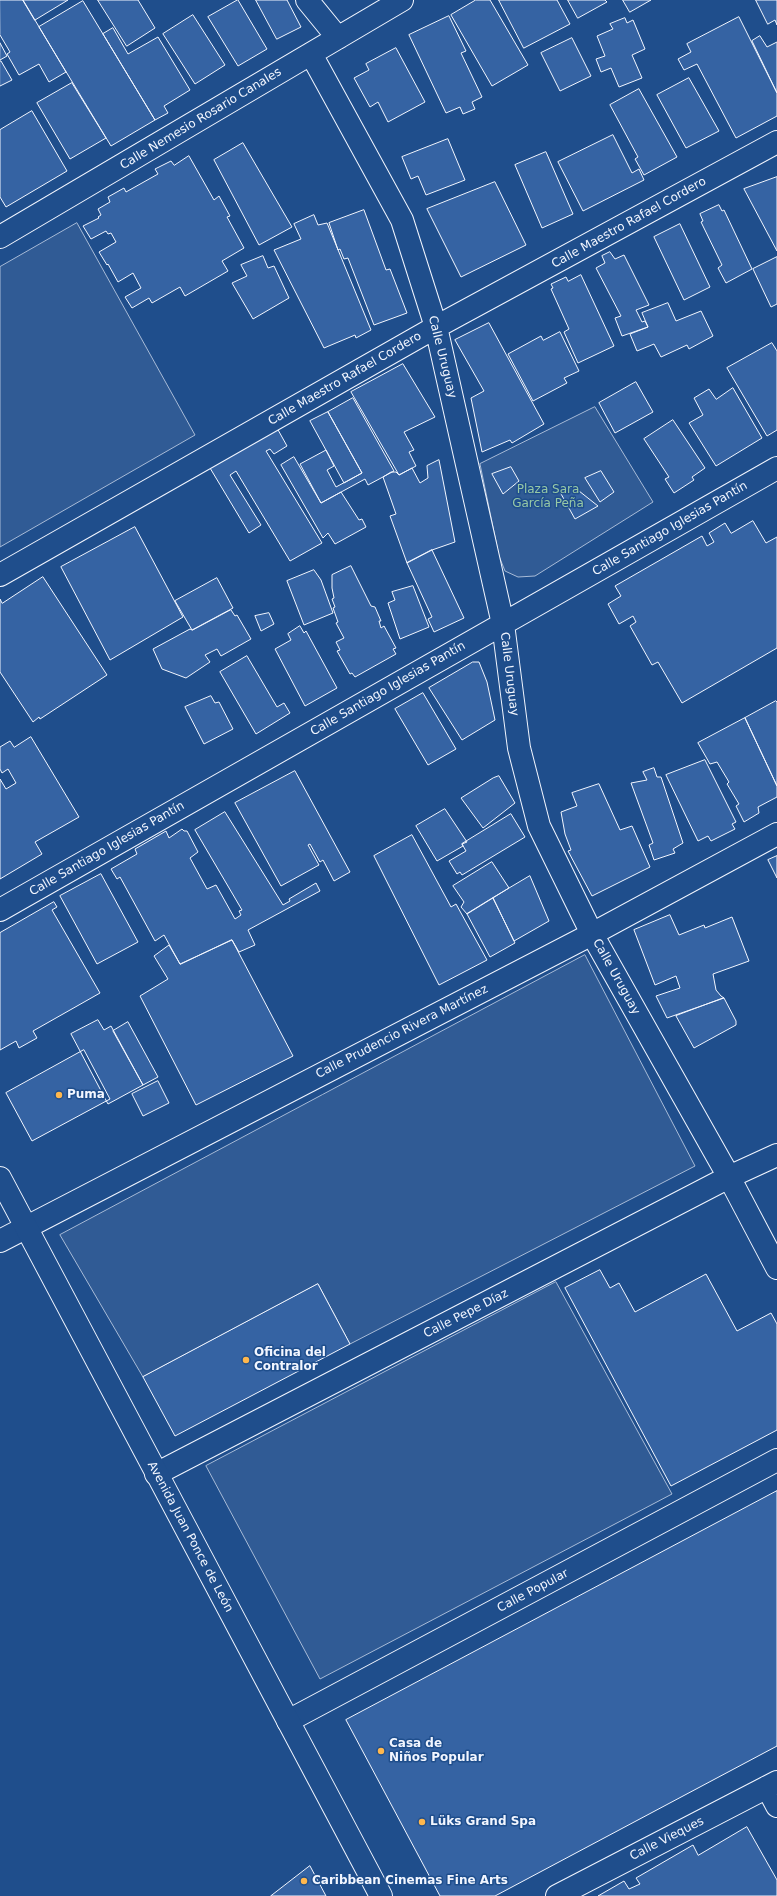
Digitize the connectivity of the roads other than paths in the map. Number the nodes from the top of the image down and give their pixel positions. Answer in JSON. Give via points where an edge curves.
{"nodes":[{"id":1,"x":307,"y":0,"type":"edge"},
{"id":2,"x":402,"y":0,"type":"edge"},
{"id":3,"x":338,"y":38,"type":"junction"},
{"id":4,"x":311,"y":54,"type":"junction"},
{"id":5,"x":777,"y":142,"type":"edge"},
{"id":6,"x":0,"y":237,"type":"edge"},
{"id":7,"x":436,"y":327,"type":"junction"},
{"id":8,"x":777,"y":468,"type":"edge"},
{"id":9,"x":0,"y":575,"type":"edge"},
{"id":10,"x":503,"y":624,"type":"junction"},
{"id":11,"x":777,"y":834,"type":"edge"},
{"id":12,"x":0,"y":910,"type":"edge"},
{"id":13,"x":592,"y":934,"type":"junction"},
{"id":14,"x":777,"y":1155,"type":"edge"},
{"id":15,"x":729,"y":1177,"type":"junction"},
{"id":16,"x":0,"y":1178,"type":"edge"},
{"id":17,"x":26,"y":1228,"type":"junction"},
{"id":18,"x":0,"y":1241,"type":"edge"},
{"id":19,"x":777,"y":1268,"type":"edge"},
{"id":20,"x":777,"y":1460,"type":"edge"},
{"id":21,"x":156,"y":1474,"type":"junction"},
{"id":22,"x":288,"y":1721,"type":"junction"},
{"id":23,"x":774,"y":1791,"type":"edge"},
{"id":24,"x":382,"y":1896,"type":"edge"},
{"id":25,"x":557,"y":1896,"type":"edge"}],
"edges":[{"from":1,"to":3,"type":"street"},
{"from":2,"to":3,"type":"street","name":"Calle Nemesio Rosario Canales"},
{"from":3,"to":4,"type":"street","name":"Calle Nemesio Rosario Canales"},
{"from":4,"to":6,"type":"street","name":"Calle Nemesio Rosario Canales"},
{"from":4,"to":7,"type":"street","name":"Calle Uruguay","via":[[402,220]]},
{"from":5,"to":7,"type":"street","name":"Calle Maestro Rafael Cordero"},
{"from":7,"to":9,"type":"street","name":"Calle Maestro Rafael Cordero"},
{"from":7,"to":10,"type":"street","name":"Calle Uruguay"},
{"from":8,"to":10,"type":"street","name":"Calle Santiago Iglesias Pantín"},
{"from":10,"to":12,"type":"street","name":"Calle Santiago Iglesias Pantín"},
{"from":10,"to":13,"type":"street","name":"Calle Uruguay","via":[[519,748],[539,826]]},
{"from":11,"to":13,"type":"street","name":"Calle Prudencio Rivera Martínez"},
{"from":13,"to":15,"type":"street","name":"Calle Uruguay"},
{"from":13,"to":17,"type":"street","name":"Calle Prudencio Rivera Martínez"},
{"from":14,"to":15,"type":"street","name":"Calle Pepe Díaz"},
{"from":15,"to":19,"type":"street","name":"Calle Uruguay"},
{"from":15,"to":21,"type":"street","name":"Calle Pepe Díaz"},
{"from":16,"to":17,"type":"street","name":"Avenida Juan Ponce de León"},
{"from":17,"to":18,"type":"street","name":"Calle Prudencio Rivera Martínez"},
{"from":17,"to":21,"type":"street","name":"Avenida Juan Ponce de León"},
{"from":20,"to":22,"type":"street","name":"Calle Popular"},
{"from":21,"to":22,"type":"street","name":"Avenida Juan Ponce de León"},
{"from":22,"to":24,"type":"street","name":"Avenida Juan Ponce de León"},
{"from":23,"to":25,"type":"street","name":"Calle Vieques"}]}
